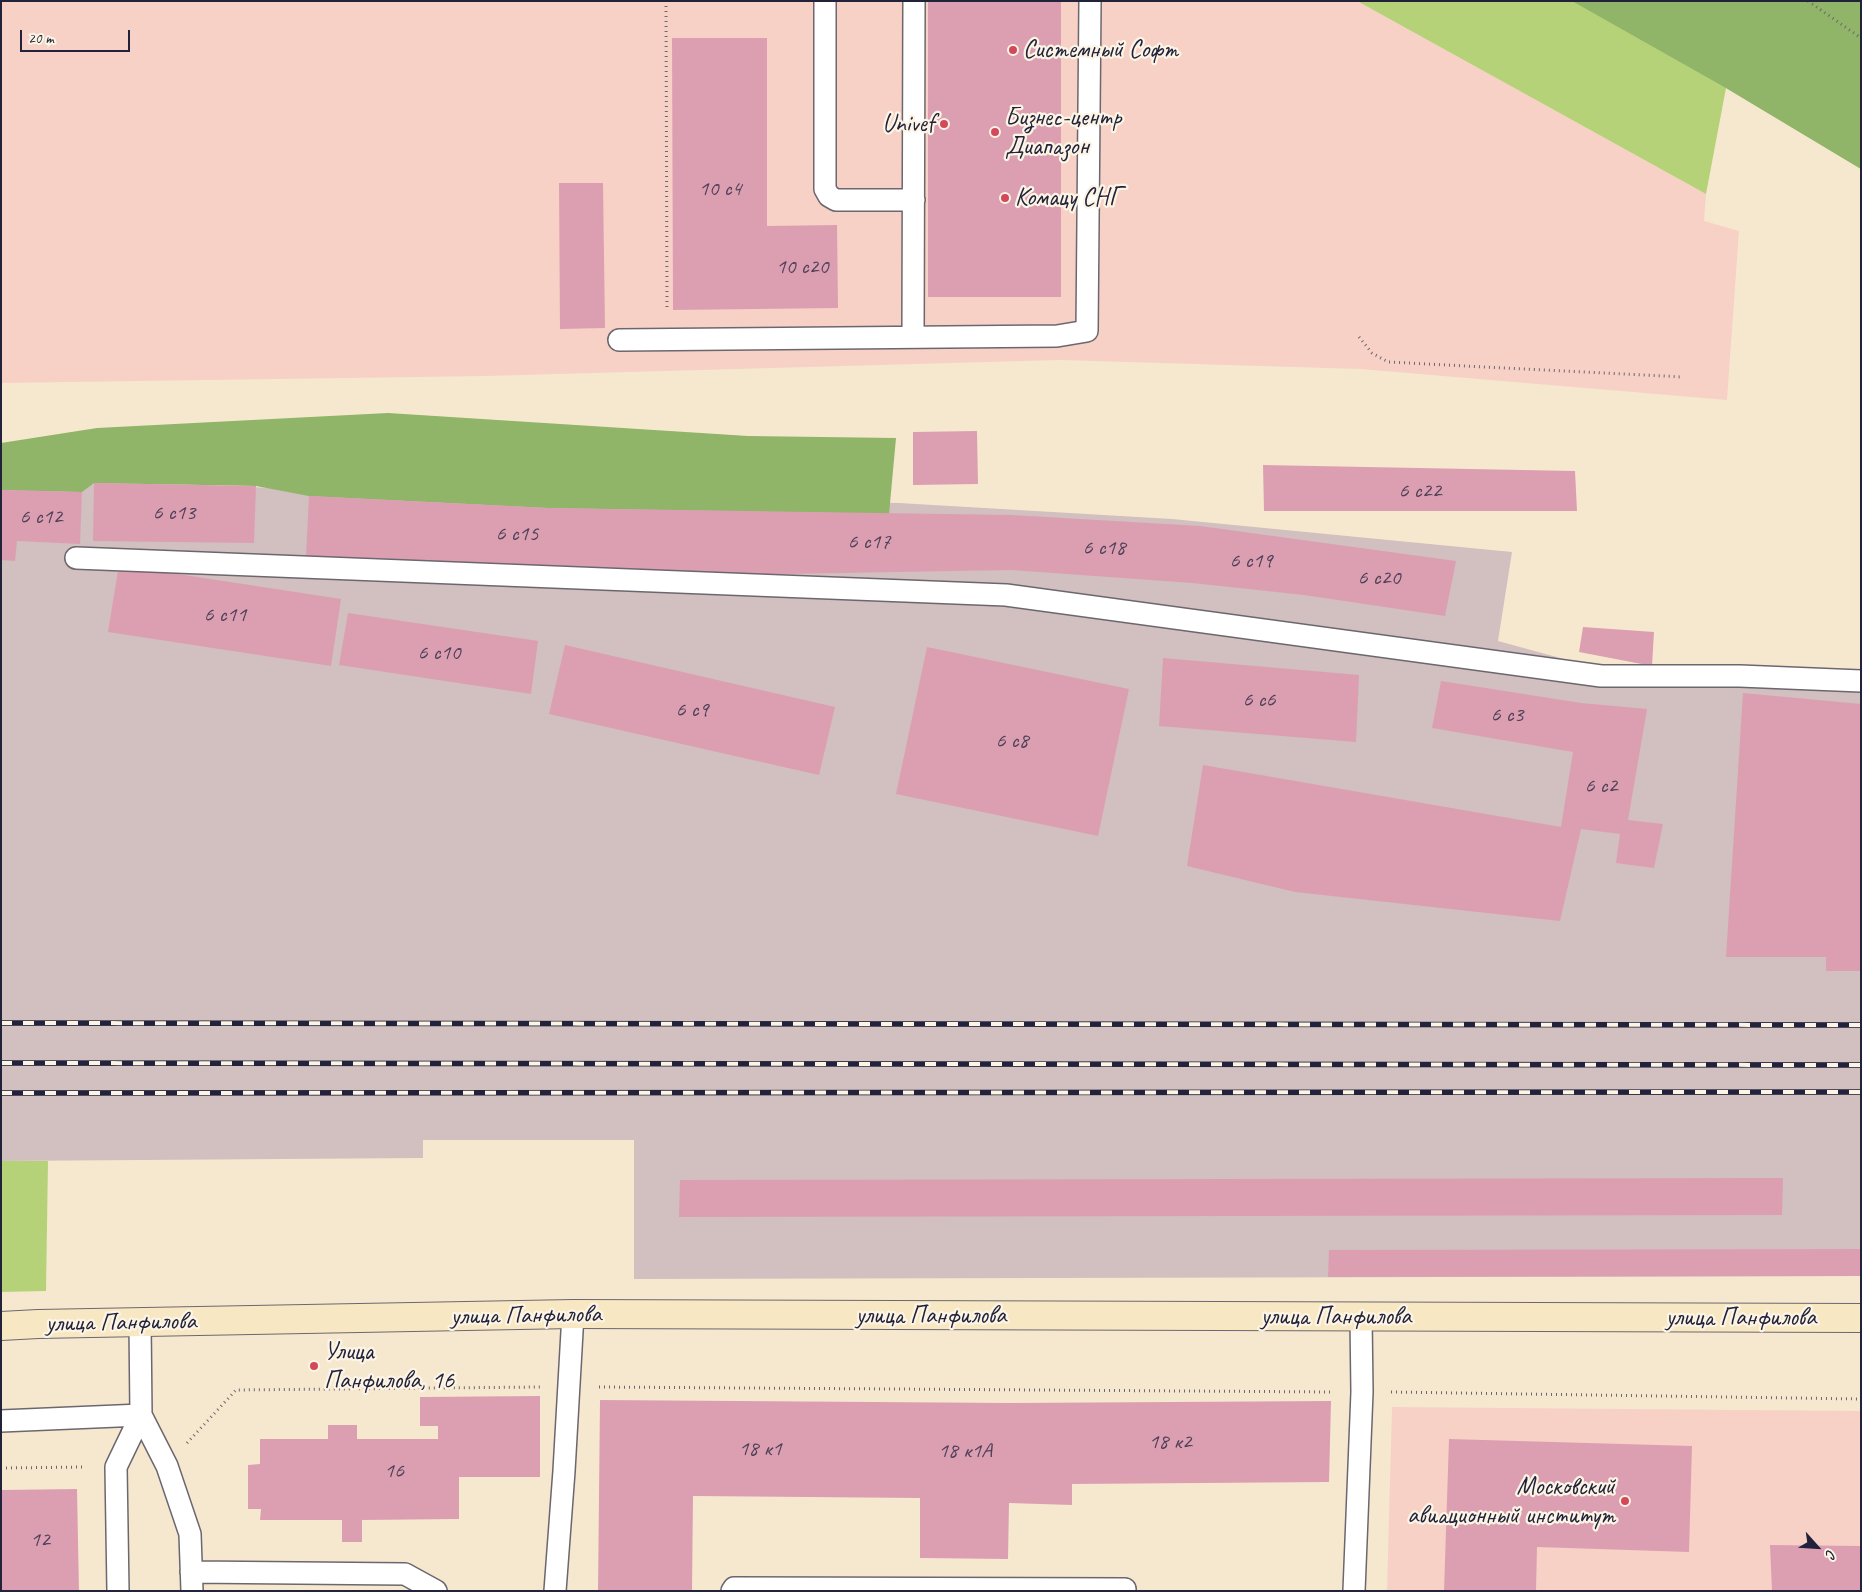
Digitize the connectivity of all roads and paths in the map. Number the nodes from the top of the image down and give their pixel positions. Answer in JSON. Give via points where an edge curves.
{"nodes":[{"id":1,"x":666,"y":1,"type":"edge"},
{"id":2,"x":825,"y":1,"type":"edge"},
{"id":3,"x":914,"y":1,"type":"edge"},
{"id":4,"x":1090,"y":1,"type":"edge"},
{"id":5,"x":1808,"y":1,"type":"edge"},
{"id":6,"x":1861,"y":38,"type":"edge"},
{"id":7,"x":914,"y":200,"type":"junction"},
{"id":8,"x":913,"y":337,"type":"junction"},
{"id":9,"x":1359,"y":337,"type":"dead end"},
{"id":10,"x":619,"y":340,"type":"dead end"},
{"id":11,"x":667,"y":340,"type":"junction"},
{"id":12,"x":1682,"y":377,"type":"dead end"},
{"id":13,"x":76,"y":558,"type":"dead end"},
{"id":14,"x":1861,"y":681,"type":"edge"},
{"id":15,"x":573,"y":1314,"type":"junction"},
{"id":16,"x":1361,"y":1318,"type":"junction"},
{"id":17,"x":1861,"y":1318,"type":"edge"},
{"id":18,"x":140,"y":1322,"type":"junction"},
{"id":19,"x":1,"y":1326,"type":"edge"},
{"id":20,"x":569,"y":1386,"type":"junction"},
{"id":21,"x":899,"y":1389,"type":"dead end"},
{"id":22,"x":141,"y":1415,"type":"junction"},
{"id":23,"x":1,"y":1421,"type":"edge"},
{"id":24,"x":166,"y":1466,"type":"junction"},
{"id":25,"x":116,"y":1467,"type":"junction"},
{"id":26,"x":1,"y":1468,"type":"edge"},
{"id":27,"x":192,"y":1581,"type":"edge"},
{"id":28,"x":1125,"y":1589,"type":"dead end"},
{"id":29,"x":118,"y":1591,"type":"edge"},
{"id":30,"x":436,"y":1591,"type":"edge"},
{"id":31,"x":555,"y":1591,"type":"edge"},
{"id":32,"x":732,"y":1591,"type":"edge"},
{"id":33,"x":1354,"y":1591,"type":"edge"}],
"edges":[{"from":1,"to":11,"type":"path"},
{"from":2,"to":7,"type":"lane","via":[[825,189],[836,200]]},
{"from":3,"to":7,"type":"lane"},
{"from":4,"to":8,"type":"lane","via":[[1087,331],[1057,336]]},
{"from":5,"to":6,"type":"path"},
{"from":7,"to":8,"type":"lane"},
{"from":8,"to":11,"type":"lane"},
{"from":9,"to":12,"type":"path","via":[[1372,353],[1388,362]]},
{"from":10,"to":11,"type":"lane"},
{"from":13,"to":14,"type":"lane","via":[[1006,595],[1601,676],[1740,676]]},
{"from":15,"to":16,"type":"street","name":"улица Панфилова"},
{"from":15,"to":18,"type":"street","name":"улица Панфилова"},
{"from":15,"to":20,"type":"lane"},
{"from":16,"to":17,"type":"street","name":"улица Панфилова"},
{"from":16,"to":33,"type":"lane","via":[[1362,1392]]},
{"from":18,"to":19,"type":"street","name":"улица Панфилова"},
{"from":18,"to":22,"type":"lane"},
{"from":20,"to":21,"type":"path"},
{"from":20,"to":24,"type":"path","via":[[236,1390]]},
{"from":20,"to":31,"type":"lane"},
{"from":22,"to":23,"type":"lane"},
{"from":22,"to":24,"type":"lane"},
{"from":22,"to":25,"type":"lane"},
{"from":24,"to":27,"type":"lane","via":[[190,1534]]},
{"from":25,"to":26,"type":"path"},
{"from":25,"to":29,"type":"lane"},
{"from":27,"to":30,"type":"lane","via":[[405,1574]]},
{"from":28,"to":32,"type":"lane","via":[[734,1588]]}]}
